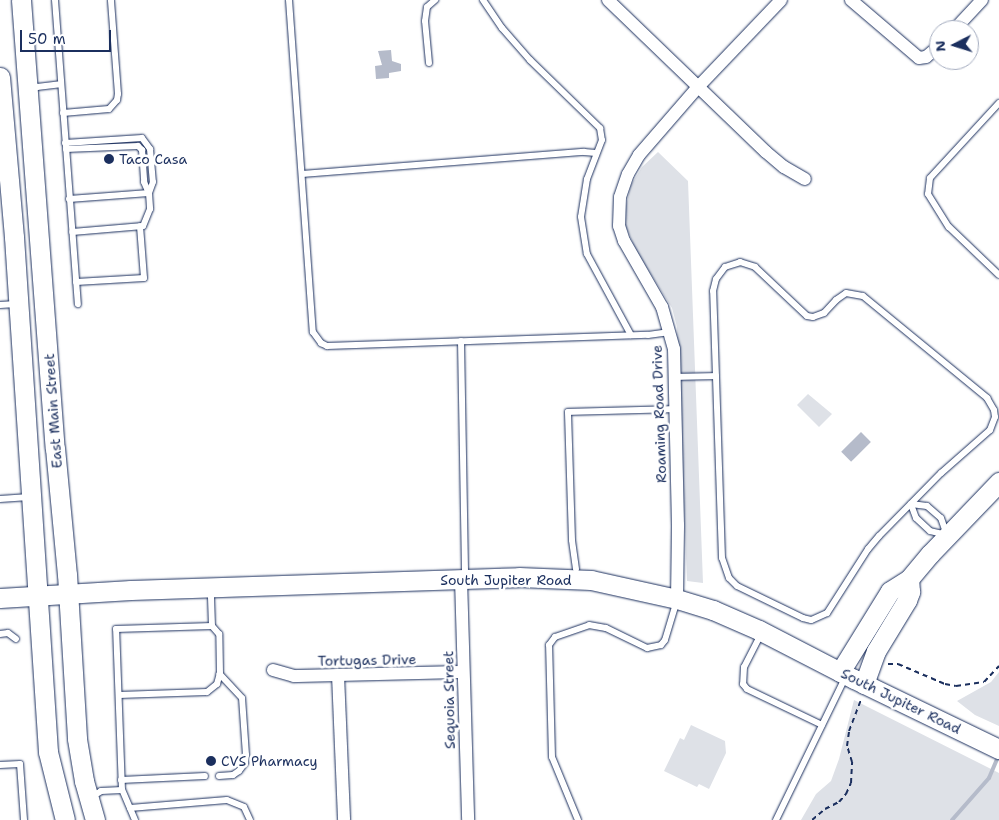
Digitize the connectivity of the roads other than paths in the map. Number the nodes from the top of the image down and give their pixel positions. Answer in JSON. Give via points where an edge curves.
{"nodes":[{"id":1,"x":21,"y":0,"type":"edge"},
{"id":2,"x":55,"y":0,"type":"edge"},
{"id":3,"x":111,"y":0,"type":"edge"},
{"id":4,"x":289,"y":0,"type":"edge"},
{"id":5,"x":434,"y":0,"type":"edge"},
{"id":6,"x":483,"y":0,"type":"edge"},
{"id":7,"x":608,"y":0,"type":"edge"},
{"id":8,"x":781,"y":0,"type":"edge"},
{"id":9,"x":851,"y":0,"type":"edge"},
{"id":10,"x":982,"y":0,"type":"edge"},
{"id":11,"x":963,"y":20,"type":"edge"},
{"id":12,"x":929,"y":54,"type":"edge"},
{"id":13,"x":429,"y":63,"type":"dead end"},
{"id":14,"x":60,"y":84,"type":"junction"},
{"id":15,"x":698,"y":87,"type":"junction"},
{"id":16,"x":0,"y":89,"type":"edge"},
{"id":17,"x":29,"y":93,"type":"junction"},
{"id":18,"x":999,"y":104,"type":"edge"},
{"id":19,"x":62,"y":113,"type":"junction"},
{"id":20,"x":65,"y":146,"type":"junction"},
{"id":21,"x":596,"y":153,"type":"junction"},
{"id":22,"x":3,"y":156,"type":"edge"},
{"id":23,"x":302,"y":174,"type":"junction"},
{"id":24,"x":805,"y":179,"type":"dead end"},
{"id":25,"x":149,"y":192,"type":"junction"},
{"id":26,"x":70,"y":199,"type":"junction"},
{"id":27,"x":140,"y":226,"type":"junction"},
{"id":28,"x":72,"y":232,"type":"junction"},
{"id":29,"x":999,"y":275,"type":"edge"},
{"id":30,"x":76,"y":282,"type":"junction"},
{"id":31,"x":45,"y":301,"type":"junction"},
{"id":32,"x":9,"y":304,"type":"edge"},
{"id":33,"x":78,"y":304,"type":"dead end"},
{"id":34,"x":670,"y":332,"type":"junction"},
{"id":35,"x":631,"y":335,"type":"junction"},
{"id":36,"x":461,"y":341,"type":"junction"},
{"id":37,"x":716,"y":376,"type":"junction"},
{"id":38,"x":674,"y":377,"type":"junction"},
{"id":39,"x":675,"y":409,"type":"junction"},
{"id":40,"x":999,"y":482,"type":"edge"},
{"id":41,"x":30,"y":497,"type":"junction"},
{"id":42,"x":0,"y":499,"type":"edge"},
{"id":43,"x":911,"y":504,"type":"junction"},
{"id":44,"x":947,"y":535,"type":"junction"},
{"id":45,"x":576,"y":569,"type":"dead end"},
{"id":46,"x":463,"y":579,"type":"junction"},
{"id":47,"x":909,"y":579,"type":"junction"},
{"id":48,"x":210,"y":587,"type":"junction"},
{"id":49,"x":67,"y":594,"type":"junction"},
{"id":50,"x":36,"y":596,"type":"junction"},
{"id":51,"x":0,"y":598,"type":"edge"},
{"id":52,"x":677,"y":599,"type":"junction"},
{"id":53,"x":212,"y":626,"type":"junction"},
{"id":54,"x":762,"y":631,"type":"junction"},
{"id":55,"x":0,"y":634,"type":"edge"},
{"id":56,"x":16,"y":639,"type":"dead end"},
{"id":57,"x":273,"y":670,"type":"dead end"},
{"id":58,"x":463,"y":672,"type":"junction"},
{"id":59,"x":220,"y":674,"type":"junction"},
{"id":60,"x":843,"y":674,"type":"junction"},
{"id":61,"x":338,"y":675,"type":"junction"},
{"id":62,"x":862,"y":692,"type":"junction"},
{"id":63,"x":118,"y":695,"type":"junction"},
{"id":64,"x":822,"y":725,"type":"junction"},
{"id":65,"x":991,"y":745,"type":"edge"},
{"id":66,"x":0,"y":765,"type":"edge"},
{"id":67,"x":205,"y":776,"type":"dead end"},
{"id":68,"x":219,"y":776,"type":"dead end"},
{"id":69,"x":122,"y":780,"type":"junction"},
{"id":70,"x":122,"y":790,"type":"junction"},
{"id":71,"x":88,"y":799,"type":"junction"},
{"id":72,"x":130,"y":808,"type":"junction"},
{"id":73,"x":64,"y":814,"type":"edge"},
{"id":74,"x":24,"y":820,"type":"edge"},
{"id":75,"x":95,"y":820,"type":"edge"},
{"id":76,"x":135,"y":820,"type":"edge"},
{"id":77,"x":250,"y":820,"type":"edge"},
{"id":78,"x":344,"y":820,"type":"edge"},
{"id":79,"x":468,"y":820,"type":"edge"},
{"id":80,"x":578,"y":820,"type":"edge"},
{"id":81,"x":776,"y":820,"type":"edge"}],
"edges":[{"from":1,"to":17,"type":"main road","name":"East Main Street"},
{"from":2,"to":14,"type":"lane"},
{"from":3,"to":19,"type":"lane","via":[[118,94],[115,103],[109,109]]},
{"from":4,"to":23,"type":"lane"},
{"from":5,"to":13,"type":"lane","via":[[427,7],[425,21]]},
{"from":6,"to":21,"type":"lane","via":[[530,60],[600,128],[602,140]]},
{"from":7,"to":15,"type":"street"},
{"from":8,"to":15,"type":"street","name":"Roaming Road Drive"},
{"from":9,"to":12,"type":"street","via":[[919,58]]},
{"from":10,"to":11,"type":"street"},
{"from":14,"to":17,"type":"lane","via":[[37,86]]},
{"from":14,"to":19,"type":"lane"},
{"from":15,"to":24,"type":"street","via":[[766,152]]},
{"from":15,"to":34,"type":"street","name":"Roaming Road Drive","via":[[639,155],[628,174],[620,204],[619,226],[624,241],[662,308]]},
{"from":16,"to":17,"type":"main road"},
{"from":16,"to":22,"type":"main road","name":"East Main Street"},
{"from":17,"to":31,"type":"main road","name":"East Main Street"},
{"from":18,"to":29,"type":"lane","via":[[930,178],[928,194],[949,227]]},
{"from":19,"to":20,"type":"lane"},
{"from":20,"to":25,"type":"lane","via":[[142,138],[150,149],[153,182]]},
{"from":20,"to":26,"type":"lane"},
{"from":21,"to":23,"type":"lane"},
{"from":21,"to":35,"type":"lane","via":[[581,217],[587,254]]},
{"from":22,"to":32,"type":"main road","name":"East Main Street","via":[[14,237]]},
{"from":23,"to":36,"type":"lane","via":[[314,332],[321,343],[327,346]]},
{"from":25,"to":26,"type":"lane"},
{"from":25,"to":27,"type":"lane","via":[[150,209],[143,226]]},
{"from":26,"to":28,"type":"lane"},
{"from":27,"to":28,"type":"lane"},
{"from":27,"to":30,"type":"lane","via":[[144,278]]},
{"from":28,"to":30,"type":"lane"},
{"from":30,"to":33,"type":"lane"},
{"from":31,"to":32,"type":"main road"},
{"from":31,"to":49,"type":"main road","name":"East Main Street"},
{"from":32,"to":41,"type":"main road","name":"East Main Street"},
{"from":34,"to":35,"type":"lane"},
{"from":34,"to":38,"type":"street","name":"Roaming Road Drive"},
{"from":35,"to":36,"type":"lane"},
{"from":36,"to":46,"type":"lane"},
{"from":37,"to":38,"type":"lane"},
{"from":37,"to":43,"type":"lane","via":[[722,558],[727,574],[737,586],[802,618],[820,618],[833,606],[868,549]]},
{"from":37,"to":43,"type":"lane","via":[[713,291],[716,279],[725,267],[740,262],[755,267],[807,316],[824,313],[846,294],[863,296],[986,398],[994,410],[990,430]]},
{"from":38,"to":39,"type":"street","name":"Roaming Road Drive"},
{"from":39,"to":45,"type":"lane","via":[[568,412],[572,540]]},
{"from":39,"to":52,"type":"street","name":"Roaming Road Drive"},
{"from":40,"to":44,"type":"main road"},
{"from":41,"to":42,"type":"lane"},
{"from":41,"to":50,"type":"main road","name":"East Main Street"},
{"from":43,"to":44,"type":"lane","via":[[916,518],[930,530]]},
{"from":43,"to":44,"type":"lane","via":[[927,506],[941,518]]},
{"from":44,"to":47,"type":"main road"},
{"from":46,"to":48,"type":"main road","name":"South Jupiter Road"},
{"from":46,"to":52,"type":"main road","name":"South Jupiter Road","via":[[519,576],[591,580]]},
{"from":46,"to":58,"type":"street","name":"Sequoia Street"},
{"from":47,"to":60,"type":"main road","via":[[884,598]]},
{"from":47,"to":62,"type":"main road","via":[[907,600],[876,651]]},
{"from":48,"to":49,"type":"main road","name":"South Jupiter Road"},
{"from":48,"to":53,"type":"lane"},
{"from":49,"to":50,"type":"main road","name":"South Jupiter Road"},
{"from":49,"to":71,"type":"main road","name":"East Main Street","via":[[79,760]]},
{"from":50,"to":51,"type":"main road","name":"South Jupiter Road"},
{"from":50,"to":73,"type":"main road","name":"East Main Street","via":[[48,752]]},
{"from":52,"to":54,"type":"main road","name":"South Jupiter Road"},
{"from":52,"to":80,"type":"lane","via":[[661,645],[647,648],[597,625],[589,625],[555,637],[549,645],[552,756]]},
{"from":53,"to":59,"type":"lane","via":[[218,634]]},
{"from":53,"to":63,"type":"lane","via":[[116,630]]},
{"from":54,"to":60,"type":"main road","name":"South Jupiter Road"},
{"from":54,"to":64,"type":"lane","via":[[744,667],[743,684],[747,689]]},
{"from":55,"to":56,"type":"lane"},
{"from":57,"to":61,"type":"street","name":"Tortugas Drive","via":[[294,676]]},
{"from":58,"to":61,"type":"street","name":"Tortugas Drive"},
{"from":58,"to":79,"type":"street","name":"Sequoia Street"},
{"from":59,"to":63,"type":"lane","via":[[217,684],[207,692]]},
{"from":59,"to":68,"type":"lane","via":[[242,698],[246,755],[239,771]]},
{"from":60,"to":62,"type":"main road","name":"South Jupiter Road"},
{"from":60,"to":64,"type":"lane"},
{"from":61,"to":78,"type":"street"},
{"from":62,"to":65,"type":"main road","name":"South Jupiter Road"},
{"from":63,"to":69,"type":"lane"},
{"from":64,"to":81,"type":"lane"},
{"from":66,"to":74,"type":"lane","via":[[20,764]]},
{"from":67,"to":69,"type":"lane"},
{"from":69,"to":70,"type":"lane"},
{"from":70,"to":71,"type":"lane","via":[[102,792]]},
{"from":70,"to":72,"type":"lane"},
{"from":71,"to":73,"type":"main road"},
{"from":71,"to":75,"type":"main road","name":"East Main Street"},
{"from":72,"to":76,"type":"lane"},
{"from":72,"to":77,"type":"lane","via":[[227,800],[244,807]]}]}
